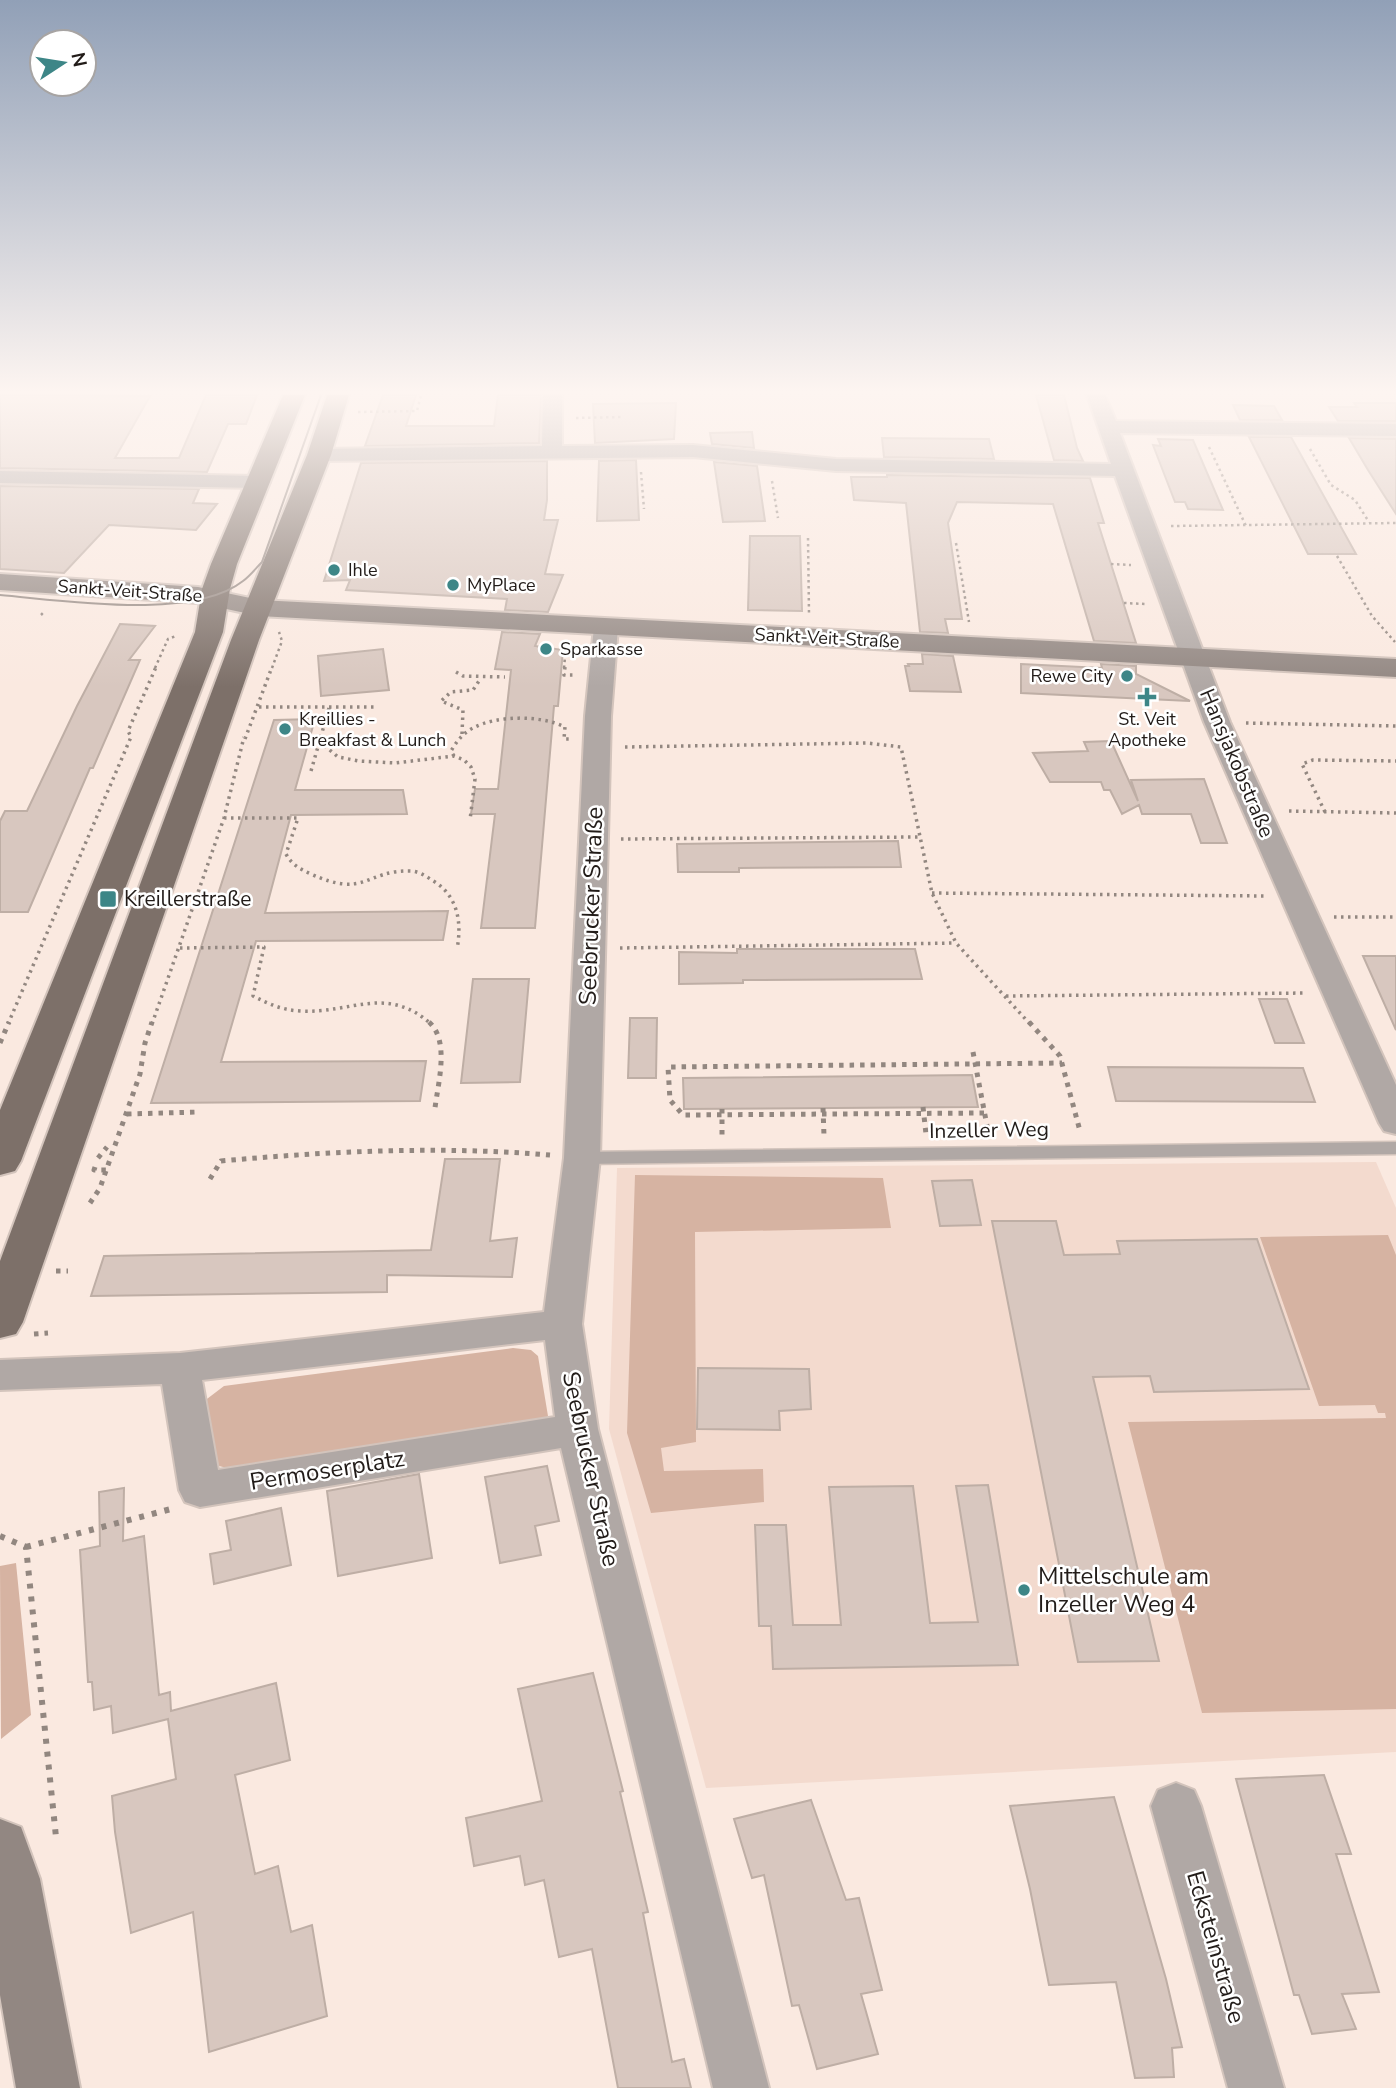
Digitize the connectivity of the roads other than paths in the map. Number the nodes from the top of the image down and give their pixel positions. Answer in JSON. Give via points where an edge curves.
{"nodes":[{"id":1,"x":255,"y":492,"type":"edge"},
{"id":2,"x":308,"y":492,"type":"edge"},
{"id":3,"x":1132,"y":492,"type":"edge"},
{"id":4,"x":0,"y":582,"type":"edge"},
{"id":5,"x":0,"y":604,"type":"edge"},
{"id":6,"x":204,"y":615,"type":"junction"},
{"id":7,"x":269,"y":620,"type":"junction"},
{"id":8,"x":607,"y":626,"type":"junction"},
{"id":9,"x":1194,"y":658,"type":"junction"},
{"id":10,"x":1396,"y":668,"type":"edge"},
{"id":11,"x":1396,"y":1123,"type":"edge"},
{"id":12,"x":1396,"y":1148,"type":"edge"},
{"id":13,"x":582,"y":1158,"type":"junction"},
{"id":14,"x":0,"y":1161,"type":"edge"},
{"id":15,"x":0,"y":1322,"type":"edge"},
{"id":16,"x":562,"y":1324,"type":"junction"},
{"id":17,"x":180,"y":1368,"type":"junction"},
{"id":18,"x":0,"y":1375,"type":"edge"},
{"id":19,"x":577,"y":1429,"type":"junction"},
{"id":20,"x":1176,"y":1806,"type":"dead end"},
{"id":21,"x":28,"y":1841,"type":"edge"},
{"id":22,"x":48,"y":2088,"type":"edge"},
{"id":23,"x":741,"y":2088,"type":"edge"},
{"id":24,"x":1256,"y":2088,"type":"edge"}],
"edges":[{"from":1,"to":6,"type":"main road"},
{"from":2,"to":7,"type":"main road"},
{"from":3,"to":9,"type":"street","name":"Hansjakobstraße"},
{"from":4,"to":6,"type":"street","name":"Sankt-Veit-Straße"},
{"from":5,"to":6,"type":"street","name":"Sankt-Veit-Straße"},
{"from":6,"to":7,"type":"street","name":"Sankt-Veit-Straße"},
{"from":6,"to":14,"type":"main road","via":[[209,632]]},
{"from":7,"to":8,"type":"street","name":"Sankt-Veit-Straße"},
{"from":7,"to":15,"type":"main road"},
{"from":8,"to":9,"type":"street","name":"Sankt-Veit-Straße"},
{"from":8,"to":13,"type":"street","name":"Seebrucker Straße","via":[[598,716],[587,743]]},
{"from":9,"to":10,"type":"street","name":"Sankt-Veit-Straße"},
{"from":9,"to":11,"type":"street","name":"Hansjakobstraße","via":[[1217,722]]},
{"from":12,"to":13,"type":"lane","name":"Inzeller Weg"},
{"from":13,"to":16,"type":"street","name":"Seebrucker Straße"},
{"from":16,"to":17,"type":"street"},
{"from":16,"to":19,"type":"street","name":"Seebrucker Straße"},
{"from":17,"to":18,"type":"street"},
{"from":17,"to":19,"type":"street","name":"Permoserplatz","via":[[200,1490]]},
{"from":19,"to":23,"type":"street","name":"Seebrucker Straße"},
{"from":20,"to":24,"type":"street","name":"Ecksteinstraße"},
{"from":21,"to":22,"type":"street","via":[[10,1880]]}]}
